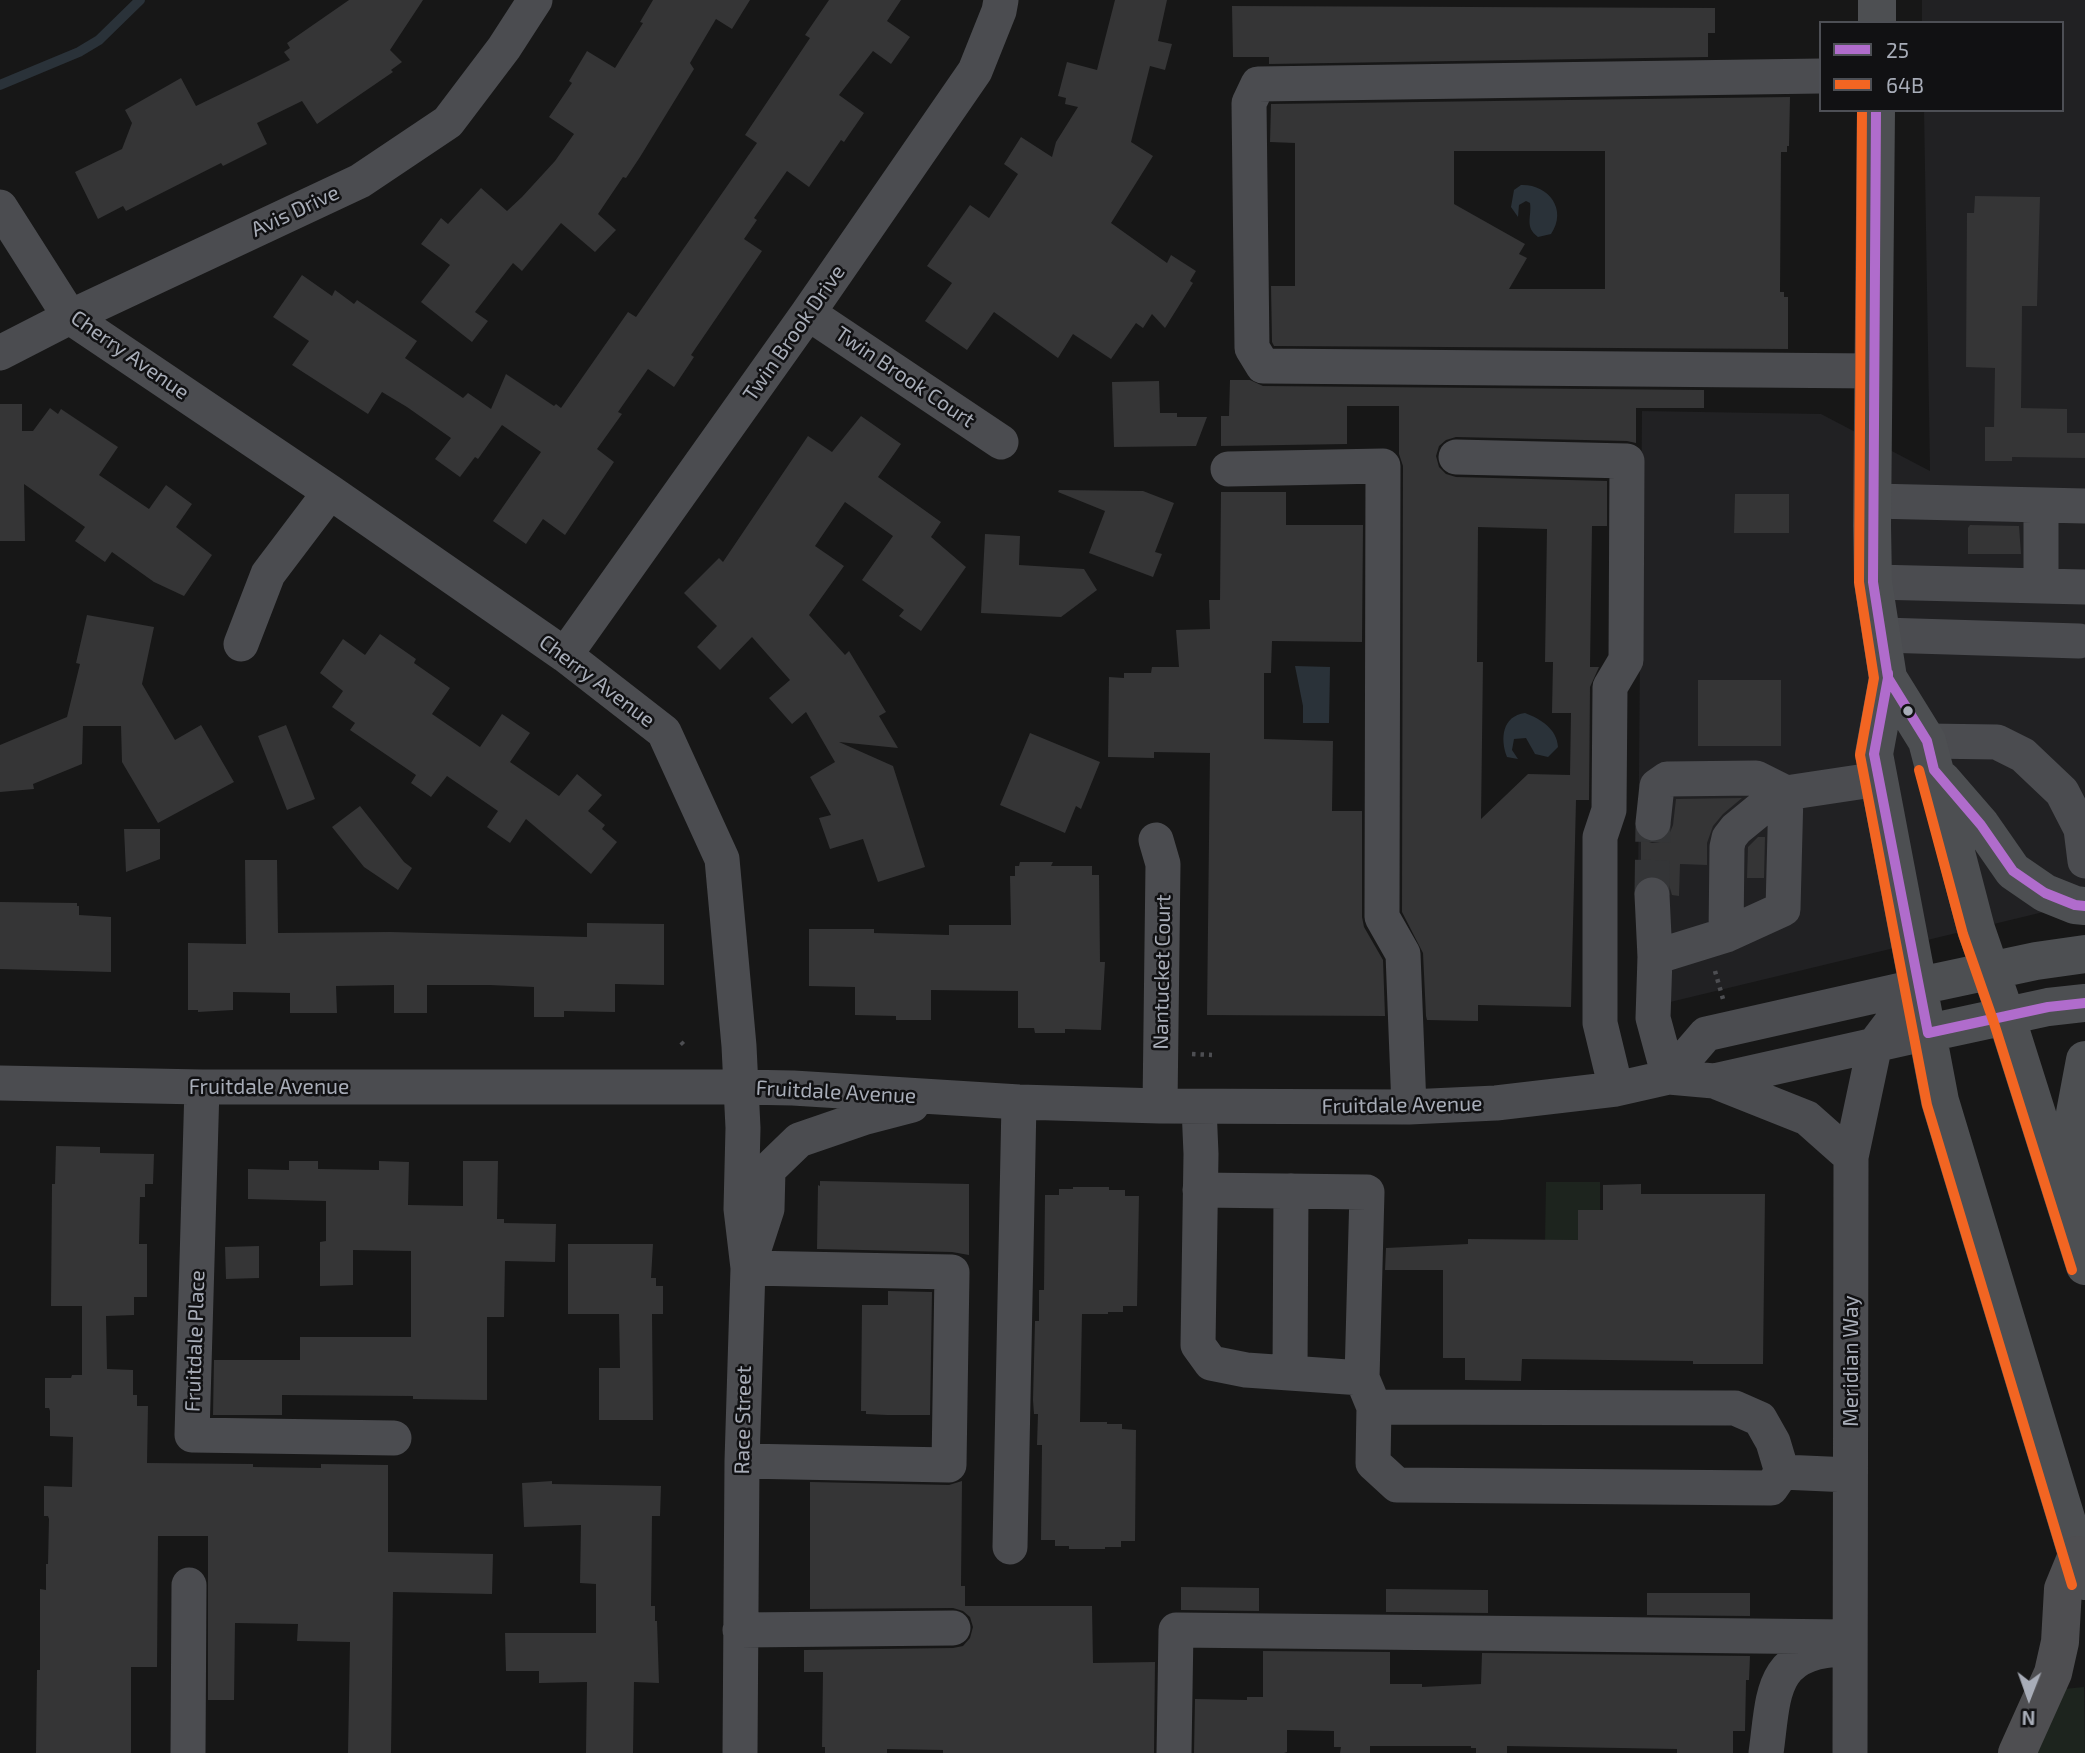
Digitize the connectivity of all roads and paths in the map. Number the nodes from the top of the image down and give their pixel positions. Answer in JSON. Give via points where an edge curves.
{"nodes":[{"id":1,"x":535,"y":0,"type":"edge"},
{"id":2,"x":1001,"y":0,"type":"edge"},
{"id":3,"x":1877,"y":0,"type":"edge"},
{"id":4,"x":1877,"y":21,"type":"edge"},
{"id":5,"x":1819,"y":76,"type":"edge"},
{"id":6,"x":1876,"y":112,"type":"edge"},
{"id":7,"x":0,"y":207,"type":"edge"},
{"id":8,"x":808,"y":313,"type":"junction"},
{"id":9,"x":70,"y":317,"type":"junction"},
{"id":10,"x":0,"y":353,"type":"edge"},
{"id":11,"x":1874,"y":371,"type":"junction"},
{"id":12,"x":1001,"y":442,"type":"dead end"},
{"id":13,"x":1456,"y":457,"type":"dead end"},
{"id":14,"x":1228,"y":469,"type":"dead end"},
{"id":15,"x":330,"y":492,"type":"junction"},
{"id":16,"x":1873,"y":502,"type":"junction"},
{"id":17,"x":2041,"y":505,"type":"junction"},
{"id":18,"x":2085,"y":506,"type":"edge"},
{"id":19,"x":1873,"y":582,"type":"junction"},
{"id":20,"x":2041,"y":586,"type":"junction"},
{"id":21,"x":2085,"y":587,"type":"edge"},
{"id":22,"x":1883,"y":635,"type":"junction"},
{"id":23,"x":2079,"y":641,"type":"dead end"},
{"id":24,"x":241,"y":644,"type":"dead end"},
{"id":25,"x":565,"y":654,"type":"junction"},
{"id":26,"x":1888,"y":678,"type":"junction"},
{"id":27,"x":1930,"y":756,"type":"junction"},
{"id":28,"x":1879,"y":779,"type":"junction"},
{"id":29,"x":1786,"y":793,"type":"junction"},
{"id":30,"x":1653,"y":823,"type":"tunnel mouth"},
{"id":31,"x":1156,"y":840,"type":"dead end"},
{"id":32,"x":2085,"y":861,"type":"edge"},
{"id":33,"x":1652,"y":895,"type":"tunnel mouth"},
{"id":34,"x":2085,"y":906,"type":"edge"},
{"id":35,"x":1726,"y":936,"type":"junction"},
{"id":36,"x":2085,"y":954,"type":"edge"},
{"id":37,"x":1655,"y":957,"type":"junction"},
{"id":38,"x":1715,"y":970,"type":"dead end"},
{"id":39,"x":1991,"y":970,"type":"junction"},
{"id":40,"x":1919,"y":986,"type":"junction"},
{"id":41,"x":1723,"y":1000,"type":"dead end"},
{"id":42,"x":2085,"y":1003,"type":"edge"},
{"id":43,"x":2006,"y":1017,"type":"junction"},
{"id":44,"x":1928,"y":1033,"type":"junction"},
{"id":45,"x":1875,"y":1044,"type":"junction"},
{"id":46,"x":2085,"y":1060,"type":"edge"},
{"id":47,"x":1669,"y":1077,"type":"junction"},
{"id":48,"x":1714,"y":1081,"type":"junction"},
{"id":49,"x":0,"y":1083,"type":"edge"},
{"id":50,"x":202,"y":1087,"type":"junction"},
{"id":51,"x":741,"y":1087,"type":"junction"},
{"id":52,"x":1616,"y":1089,"type":"junction"},
{"id":53,"x":943,"y":1097,"type":"junction"},
{"id":54,"x":1019,"y":1102,"type":"junction"},
{"id":55,"x":1160,"y":1106,"type":"junction"},
{"id":56,"x":1199,"y":1107,"type":"junction"},
{"id":57,"x":1409,"y":1107,"type":"junction"},
{"id":58,"x":1851,"y":1157,"type":"junction"},
{"id":59,"x":1200,"y":1190,"type":"junction"},
{"id":60,"x":1292,"y":1191,"type":"junction"},
{"id":61,"x":2085,"y":1228,"type":"edge"},
{"id":62,"x":2085,"y":1266,"type":"edge"},
{"id":63,"x":748,"y":1268,"type":"junction"},
{"id":64,"x":1290,"y":1373,"type":"junction"},
{"id":65,"x":1368,"y":1392,"type":"junction"},
{"id":66,"x":394,"y":1438,"type":"dead end"},
{"id":67,"x":742,"y":1461,"type":"junction"},
{"id":68,"x":1782,"y":1472,"type":"junction"},
{"id":69,"x":1850,"y":1475,"type":"junction"},
{"id":70,"x":1010,"y":1547,"type":"dead end"},
{"id":71,"x":2081,"y":1568,"type":"edge"},
{"id":72,"x":189,"y":1585,"type":"dead end"},
{"id":73,"x":953,"y":1628,"type":"dead end"},
{"id":74,"x":740,"y":1630,"type":"junction"},
{"id":75,"x":1850,"y":1643,"type":"junction"},
{"id":76,"x":188,"y":1753,"type":"edge"},
{"id":77,"x":740,"y":1753,"type":"edge"},
{"id":78,"x":1174,"y":1753,"type":"edge"},
{"id":79,"x":1766,"y":1753,"type":"edge"},
{"id":80,"x":1850,"y":1753,"type":"edge"},
{"id":81,"x":2017,"y":1753,"type":"edge"}],
"edges":[{"from":1,"to":9,"type":"street","name":"Avis Drive","via":[[448,122],[360,181]]},
{"from":2,"to":8,"type":"street","name":"Twin Brook Drive","via":[[975,71]]},
{"from":3,"to":4,"type":"main road"},
{"from":5,"to":11,"type":"street","via":[[1258,84],[1249,103],[1252,348],[1263,366]]},
{"from":6,"to":11,"type":"main road"},
{"from":7,"to":9,"type":"street","name":"Cherry Avenue"},
{"from":8,"to":12,"type":"street","name":"Twin Brook Court"},
{"from":8,"to":25,"type":"street","name":"Twin Brook Drive"},
{"from":9,"to":10,"type":"street","name":"Avis Drive"},
{"from":9,"to":15,"type":"street","name":"Cherry Avenue"},
{"from":11,"to":16,"type":"main road"},
{"from":13,"to":52,"type":"street","via":[[1627,461],[1626,660],[1610,687],[1609,810],[1600,837],[1600,1023]]},
{"from":14,"to":57,"type":"street","via":[[1383,466],[1382,917],[1403,954]]},
{"from":15,"to":24,"type":"street","via":[[268,574]]},
{"from":15,"to":25,"type":"street","name":"Cherry Avenue"},
{"from":16,"to":17,"type":"street"},
{"from":16,"to":19,"type":"main road"},
{"from":17,"to":18,"type":"street"},
{"from":17,"to":20,"type":"street"},
{"from":19,"to":20,"type":"street"},
{"from":19,"to":22,"type":"main road"},
{"from":20,"to":21,"type":"street"},
{"from":22,"to":23,"type":"street"},
{"from":22,"to":26,"type":"main road"},
{"from":25,"to":51,"type":"street","name":"Cherry Avenue","via":[[664,732],[722,859]]},
{"from":26,"to":27,"type":"main road"},
{"from":26,"to":28,"type":"main road","via":[[1874,754]]},
{"from":27,"to":32,"type":"street","via":[[1997,742],[2023,755],[2062,792],[2081,829]]},
{"from":27,"to":34,"type":"main road","via":[[2013,871],[2045,893]]},
{"from":27,"to":39,"type":"main road"},
{"from":28,"to":29,"type":"street"},
{"from":28,"to":40,"type":"main road"},
{"from":29,"to":30,"type":"street","via":[[1756,778],[1667,779],[1657,786]]},
{"from":29,"to":35,"type":"street","via":[[1729,838]]},
{"from":29,"to":35,"type":"street","via":[[1783,909]]},
{"from":31,"to":55,"type":"street","name":"Nantucket Court","via":[[1163,864]]},
{"from":33,"to":37,"type":"street"},
{"from":35,"to":37,"type":"street"},
{"from":36,"to":39,"type":"main road"},
{"from":37,"to":47,"type":"street","via":[[1653,1018]]},
{"from":38,"to":41,"type":"path"},
{"from":39,"to":40,"type":"main road"},
{"from":39,"to":43,"type":"main road"},
{"from":40,"to":44,"type":"main road"},
{"from":40,"to":45,"type":"street","name":"Meridian Way"},
{"from":40,"to":47,"type":"street","via":[[1706,1034]]},
{"from":42,"to":43,"type":"main road","name":"Fruitdale Avenue"},
{"from":43,"to":44,"type":"main road","name":"Fruitdale Avenue"},
{"from":43,"to":62,"type":"main road"},
{"from":44,"to":45,"type":"street","name":"Fruitdale Avenue"},
{"from":44,"to":71,"type":"main road","via":[[1940,1101]]},
{"from":45,"to":48,"type":"street","name":"Fruitdale Avenue"},
{"from":45,"to":58,"type":"street","name":"Meridian Way"},
{"from":46,"to":61,"type":"main road","via":[[2075,1113]]},
{"from":47,"to":48,"type":"street","name":"Fruitdale Avenue"},
{"from":47,"to":52,"type":"street","name":"Fruitdale Avenue"},
{"from":48,"to":58,"type":"street","via":[[1807,1118]]},
{"from":49,"to":50,"type":"street","name":"Fruitdale Avenue"},
{"from":50,"to":51,"type":"street","name":"Fruitdale Avenue"},
{"from":50,"to":66,"type":"street","name":"Fruitdale Place","via":[[192,1435]]},
{"from":51,"to":53,"type":"street","name":"Fruitdale Avenue"},
{"from":51,"to":63,"type":"street","name":"Race Street","via":[[741,1209]]},
{"from":52,"to":57,"type":"street","name":"Fruitdale Avenue","via":[[1496,1103]]},
{"from":53,"to":54,"type":"street","name":"Fruitdale Avenue"},
{"from":53,"to":63,"type":"street","via":[[794,1142],[768,1170],[767,1209]]},
{"from":54,"to":55,"type":"street","name":"Fruitdale Avenue"},
{"from":54,"to":70,"type":"street"},
{"from":55,"to":56,"type":"street","name":"Fruitdale Avenue"},
{"from":56,"to":57,"type":"street","name":"Fruitdale Avenue"},
{"from":56,"to":59,"type":"street"},
{"from":58,"to":69,"type":"street","name":"Meridian Way"},
{"from":59,"to":60,"type":"street"},
{"from":59,"to":64,"type":"street","via":[[1198,1345],[1211,1363]]},
{"from":60,"to":64,"type":"street"},
{"from":60,"to":65,"type":"street","via":[[1367,1192]]},
{"from":63,"to":67,"type":"street","name":"Race Street"},
{"from":63,"to":67,"type":"street","via":[[952,1272],[949,1465]]},
{"from":64,"to":65,"type":"street"},
{"from":65,"to":68,"type":"street","via":[[1735,1408],[1760,1419]]},
{"from":65,"to":68,"type":"street","via":[[1373,1463],[1397,1485],[1771,1488]]},
{"from":67,"to":74,"type":"street","name":"Race Street"},
{"from":68,"to":69,"type":"street"},
{"from":69,"to":75,"type":"street","name":"Meridian Way"},
{"from":71,"to":81,"type":"highway","via":[[2063,1589],[2053,1673]]},
{"from":72,"to":76,"type":"street"},
{"from":73,"to":74,"type":"street"},
{"from":74,"to":77,"type":"street","name":"Race Street"},
{"from":75,"to":78,"type":"street","via":[[1176,1630]]},
{"from":75,"to":79,"type":"street","via":[[1789,1665],[1775,1688]]},
{"from":75,"to":80,"type":"street","name":"Meridian Way"}]}
